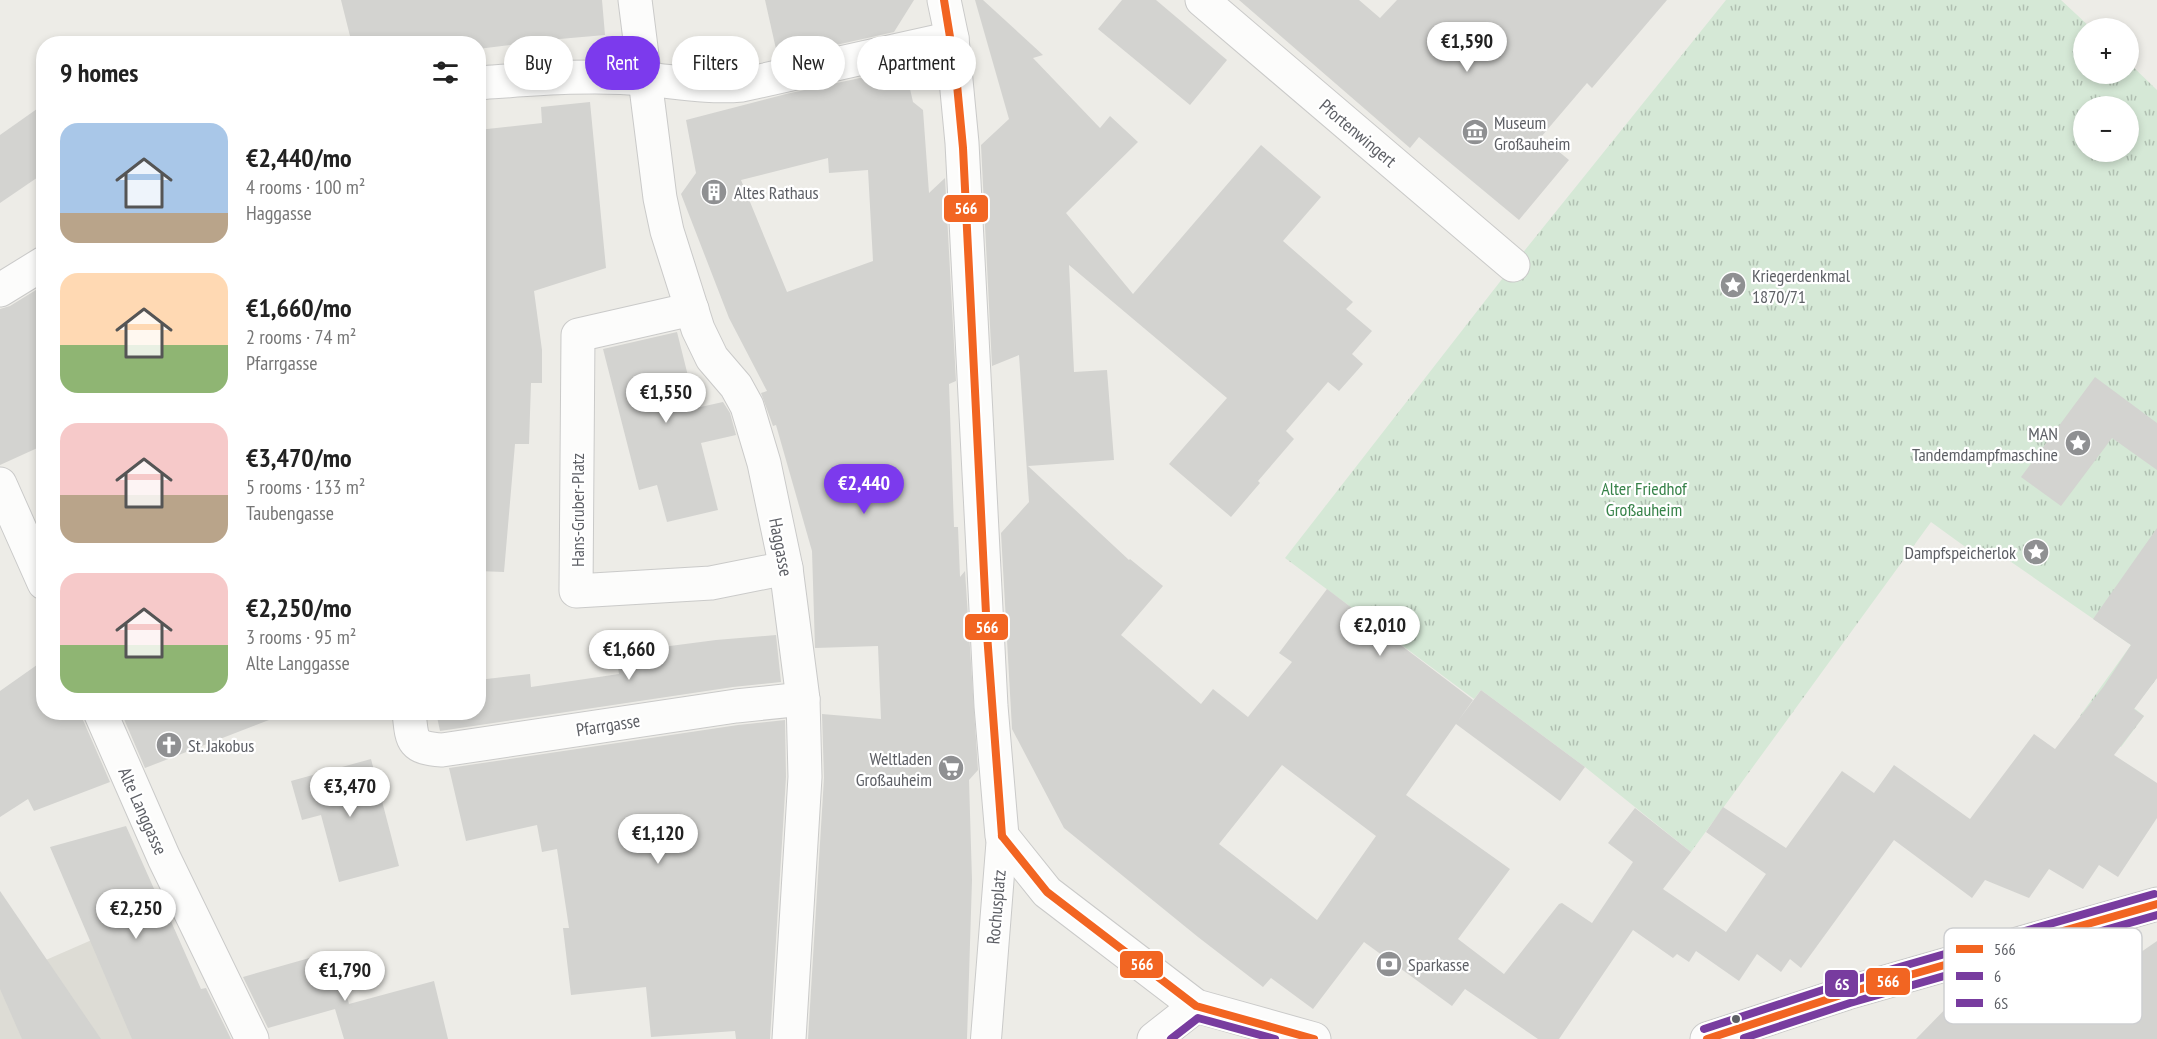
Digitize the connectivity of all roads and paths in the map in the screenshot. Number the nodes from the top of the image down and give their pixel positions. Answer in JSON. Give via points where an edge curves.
{"nodes":[{"id":1,"x":635,"y":0,"type":"edge"},
{"id":2,"x":944,"y":0,"type":"edge"},
{"id":3,"x":1203,"y":0,"type":"edge"},
{"id":4,"x":639,"y":36,"type":"edge"},
{"id":5,"x":952,"y":36,"type":"edge"},
{"id":6,"x":857,"y":59,"type":"edge"},
{"id":7,"x":585,"y":77,"type":"edge"},
{"id":8,"x":660,"y":81,"type":"edge"},
{"id":9,"x":486,"y":82,"type":"edge"},
{"id":10,"x":645,"y":90,"type":"edge"},
{"id":11,"x":957,"y":90,"type":"edge"},
{"id":12,"x":1513,"y":265,"type":"dead end"},
{"id":13,"x":36,"y":268,"type":"edge"},
{"id":14,"x":0,"y":290,"type":"edge"},
{"id":15,"x":692,"y":309,"type":"junction"},
{"id":16,"x":0,"y":484,"type":"edge"},
{"id":17,"x":36,"y":565,"type":"edge"},
{"id":18,"x":786,"y":568,"type":"junction"},
{"id":19,"x":803,"y":699,"type":"junction"},
{"id":20,"x":104,"y":720,"type":"edge"},
{"id":21,"x":412,"y":728,"type":"edge"},
{"id":22,"x":1002,"y":836,"type":"junction"},
{"id":23,"x":2157,"y":904,"type":"edge"},
{"id":24,"x":2073,"y":928,"type":"edge"},
{"id":25,"x":1944,"y":965,"type":"edge"},
{"id":26,"x":1196,"y":1006,"type":"junction"},
{"id":27,"x":252,"y":1039,"type":"edge"},
{"id":28,"x":789,"y":1039,"type":"edge"},
{"id":29,"x":986,"y":1039,"type":"edge"},
{"id":30,"x":1154,"y":1039,"type":"edge"},
{"id":31,"x":1314,"y":1039,"type":"edge"},
{"id":32,"x":1707,"y":1039,"type":"edge"}],
"edges":[{"from":1,"to":4,"type":"street","name":"Haggasse"},
{"from":2,"to":5,"type":"street"},
{"from":3,"to":12,"type":"street","name":"Pfortenwingert"},
{"from":6,"to":8,"type":"street","via":[[742,85],[719,87]]},
{"from":7,"to":9,"type":"street"},
{"from":10,"to":15,"type":"street","name":"Haggasse","via":[[660,198]]},
{"from":11,"to":22,"type":"street","via":[[993,745]]},
{"from":13,"to":14,"type":"street"},
{"from":15,"to":18,"type":"street","name":"Haggasse","via":[[712,358],[747,406],[764,463]]},
{"from":15,"to":18,"type":"street","name":"Hans-Gruber-Platz","via":[[578,335],[576,591],[711,583]]},
{"from":16,"to":17,"type":"street"},
{"from":18,"to":19,"type":"street","name":"Haggasse"},
{"from":19,"to":21,"type":"street","name":"Pfarrgasse","via":[[442,750],[424,749]]},
{"from":19,"to":28,"type":"street","name":"Haggasse","via":[[805,777]]},
{"from":20,"to":27,"type":"street","name":"Alte Langgasse","via":[[164,858]]},
{"from":22,"to":26,"type":"street","name":"Rochusplatz","via":[[1047,892]]},
{"from":22,"to":29,"type":"street","name":"Rochusplatz"},
{"from":23,"to":24,"type":"street"},
{"from":25,"to":32,"type":"street"},
{"from":26,"to":30,"type":"street"},
{"from":26,"to":31,"type":"street"}]}
